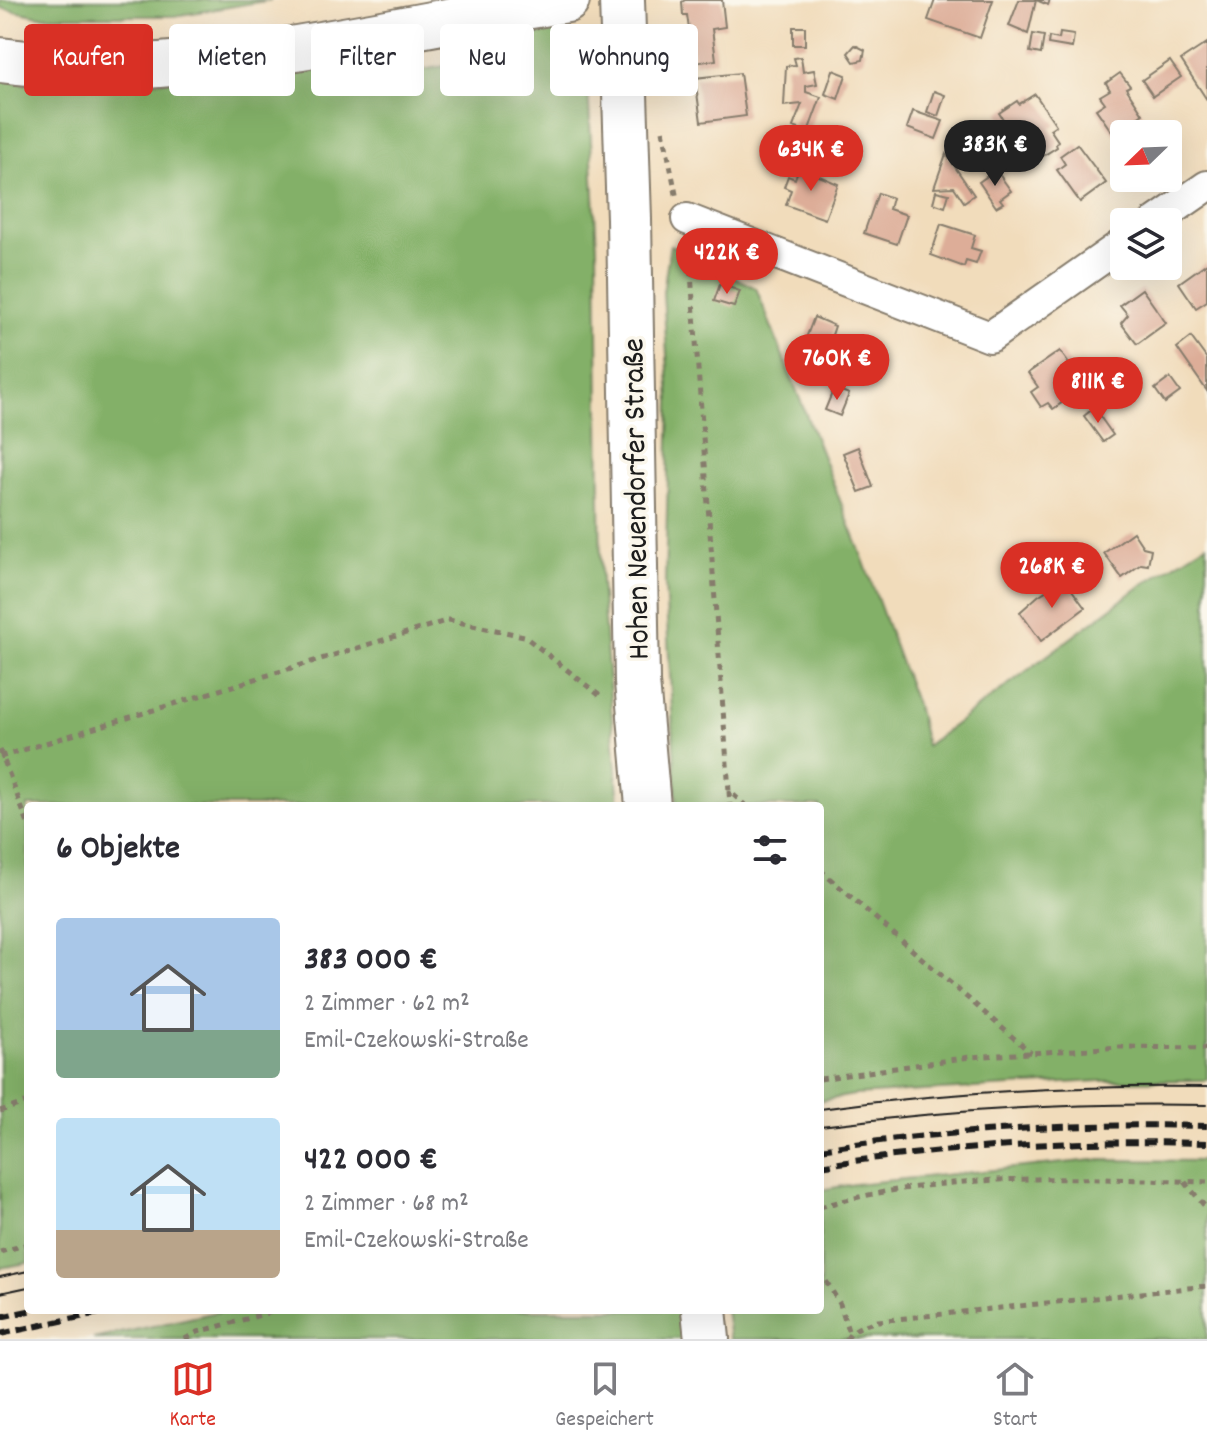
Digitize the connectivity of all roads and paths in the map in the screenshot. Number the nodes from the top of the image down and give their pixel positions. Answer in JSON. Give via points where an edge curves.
{"nodes":[{"id":1,"x":567,"y":0,"type":"edge"},
{"id":2,"x":622,"y":0,"type":"edge"},
{"id":3,"x":0,"y":60,"type":"edge"},
{"id":4,"x":660,"y":115,"type":"dead end"},
{"id":5,"x":1207,"y":186,"type":"edge"},
{"id":6,"x":681,"y":206,"type":"junction"},
{"id":7,"x":1175,"y":208,"type":"edge"},
{"id":8,"x":1110,"y":253,"type":"edge"},
{"id":9,"x":608,"y":702,"type":"dead end"},
{"id":10,"x":1,"y":755,"type":"edge"},
{"id":11,"x":729,"y":791,"type":"junction"},
{"id":12,"x":648,"y":802,"type":"edge"},
{"id":13,"x":730,"y":802,"type":"edge"},
{"id":14,"x":741,"y":802,"type":"edge"},
{"id":15,"x":24,"y":814,"type":"edge"},
{"id":16,"x":824,"y":873,"type":"edge"},
{"id":17,"x":1207,"y":1048,"type":"edge"},
{"id":18,"x":1031,"y":1053,"type":"junction"},
{"id":19,"x":824,"y":1078,"type":"edge"},
{"id":20,"x":24,"y":1103,"type":"edge"},
{"id":21,"x":0,"y":1111,"type":"edge"},
{"id":22,"x":1184,"y":1181,"type":"junction"},
{"id":23,"x":1207,"y":1182,"type":"edge"},
{"id":24,"x":824,"y":1206,"type":"edge"},
{"id":25,"x":1207,"y":1209,"type":"edge"},
{"id":26,"x":24,"y":1245,"type":"edge"},
{"id":27,"x":0,"y":1252,"type":"edge"},
{"id":28,"x":824,"y":1278,"type":"edge"},
{"id":29,"x":1207,"y":1286,"type":"edge"},
{"id":30,"x":264,"y":1314,"type":"edge"},
{"id":31,"x":704,"y":1314,"type":"edge"},
{"id":32,"x":848,"y":1337,"type":"edge"},
{"id":33,"x":185,"y":1339,"type":"edge"},
{"id":34,"x":707,"y":1339,"type":"edge"}],
"edges":[{"from":1,"to":3,"type":"main road","via":[[176,64],[101,68]]},
{"from":2,"to":12,"type":"main road","name":"Hohen Neuendorfer Straße","via":[[637,682]]},
{"from":4,"to":6,"type":"path"},
{"from":5,"to":7,"type":"street"},
{"from":6,"to":8,"type":"street","via":[[990,337]]},
{"from":6,"to":11,"type":"path"},
{"from":9,"to":10,"type":"path","via":[[524,636],[449,620]]},
{"from":10,"to":15,"type":"path"},
{"from":11,"to":13,"type":"path"},
{"from":11,"to":14,"type":"path"},
{"from":16,"to":18,"type":"path"},
{"from":17,"to":18,"type":"path"},
{"from":18,"to":19,"type":"path"},
{"from":20,"to":21,"type":"path"},
{"from":22,"to":23,"type":"path"},
{"from":22,"to":24,"type":"path","via":[[985,1181],[858,1195]]},
{"from":22,"to":25,"type":"path"},
{"from":26,"to":27,"type":"path"},
{"from":28,"to":32,"type":"path","via":[[840,1304]]},
{"from":29,"to":32,"type":"path","via":[[878,1321]]},
{"from":30,"to":33,"type":"path"},
{"from":31,"to":34,"type":"main road"}]}
